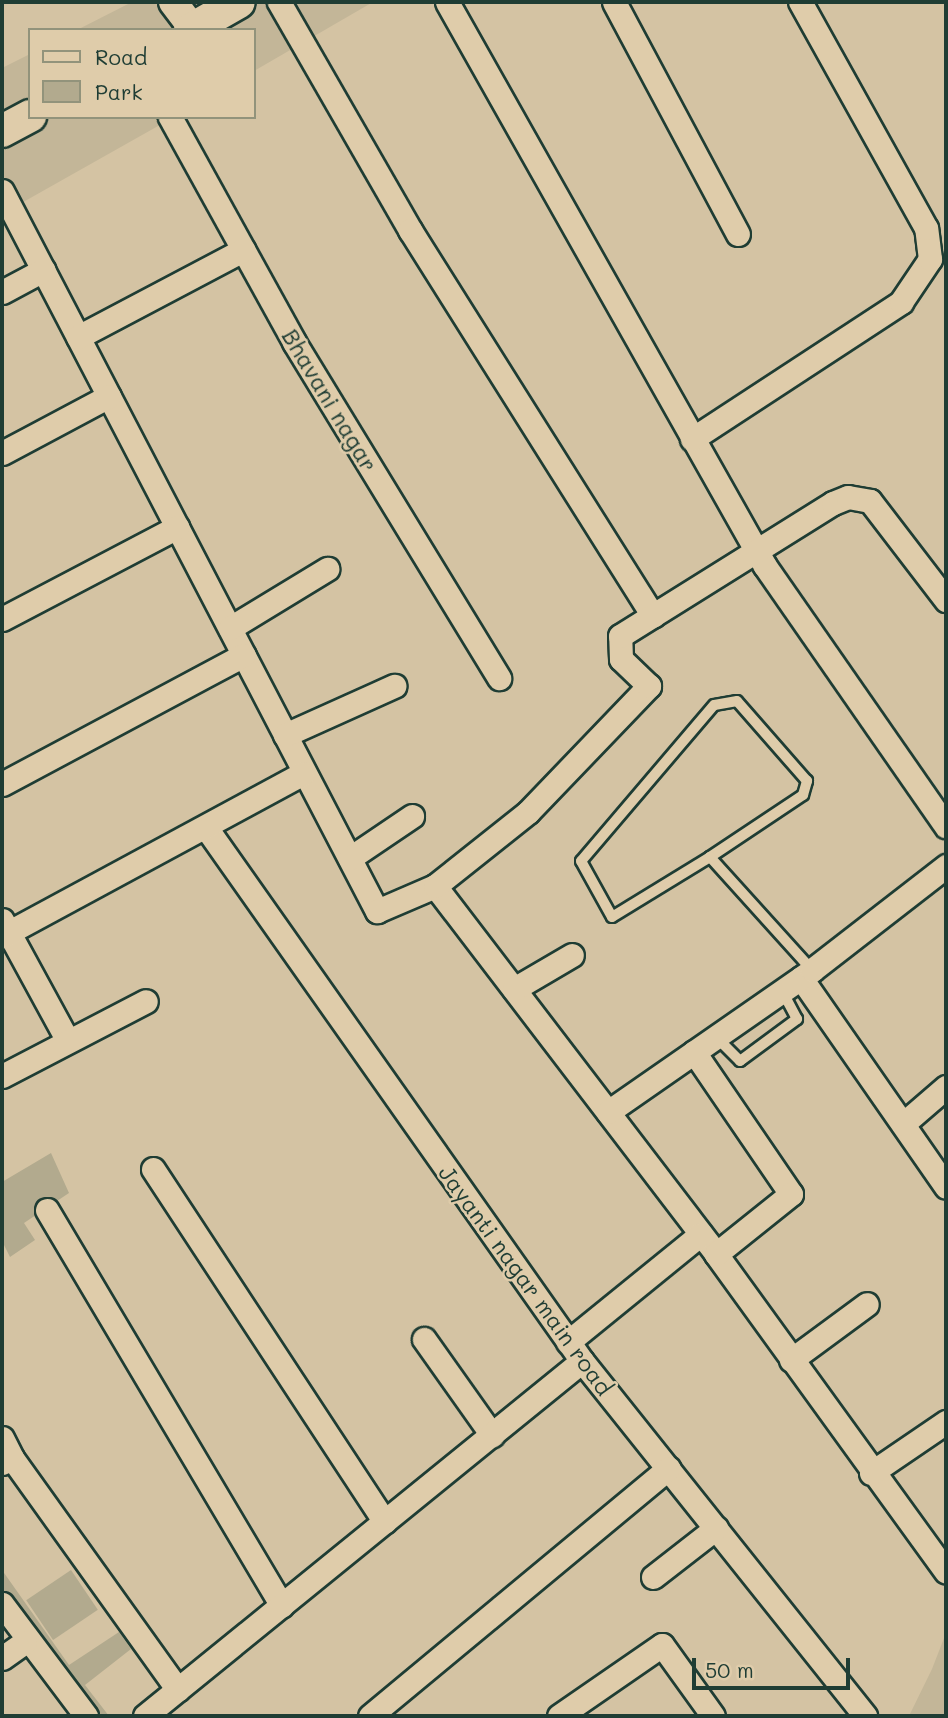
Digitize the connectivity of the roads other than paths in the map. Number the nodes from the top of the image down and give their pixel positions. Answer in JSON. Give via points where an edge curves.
{"nodes":[{"id":1,"x":173,"y":2,"type":"edge"},
{"id":2,"x":239,"y":2,"type":"edge"},
{"id":3,"x":279,"y":2,"type":"edge"},
{"id":4,"x":447,"y":2,"type":"edge"},
{"id":5,"x":614,"y":2,"type":"edge"},
{"id":6,"x":800,"y":2,"type":"edge"},
{"id":7,"x":190,"y":28,"type":"edge"},
{"id":8,"x":193,"y":28,"type":"edge"},
{"id":9,"x":28,"y":117,"type":"edge"},
{"id":10,"x":171,"y":119,"type":"edge"},
{"id":11,"x":2,"y":131,"type":"edge"},
{"id":12,"x":2,"y":191,"type":"edge"},
{"id":13,"x":738,"y":234,"type":"dead end"},
{"id":14,"x":243,"y":250,"type":"junction"},
{"id":15,"x":938,"y":260,"type":"edge"},
{"id":16,"x":43,"y":270,"type":"junction"},
{"id":17,"x":2,"y":292,"type":"edge"},
{"id":18,"x":78,"y":337,"type":"junction"},
{"id":19,"x":109,"y":396,"type":"junction"},
{"id":20,"x":692,"y":439,"type":"junction"},
{"id":21,"x":2,"y":453,"type":"edge"},
{"id":22,"x":177,"y":527,"type":"junction"},
{"id":23,"x":757,"y":552,"type":"junction"},
{"id":24,"x":327,"y":569,"type":"dead end"},
{"id":25,"x":946,"y":600,"type":"edge"},
{"id":26,"x":653,"y":616,"type":"junction"},
{"id":27,"x":2,"y":619,"type":"edge"},
{"id":28,"x":230,"y":628,"type":"junction"},
{"id":29,"x":244,"y":655,"type":"junction"},
{"id":30,"x":499,"y":678,"type":"dead end"},
{"id":31,"x":394,"y":686,"type":"dead end"},
{"id":32,"x":285,"y":735,"type":"junction"},
{"id":33,"x":302,"y":774,"type":"junction"},
{"id":34,"x":2,"y":784,"type":"edge"},
{"id":35,"x":412,"y":816,"type":"dead end"},
{"id":36,"x":946,"y":826,"type":"edge"},
{"id":37,"x":207,"y":829,"type":"junction"},
{"id":38,"x":710,"y":857,"type":"junction"},
{"id":39,"x":349,"y":858,"type":"junction"},
{"id":40,"x":946,"y":866,"type":"edge"},
{"id":41,"x":435,"y":886,"type":"junction"},
{"id":42,"x":4,"y":929,"type":"edge"},
{"id":43,"x":572,"y":955,"type":"dead end"},
{"id":44,"x":798,"y":980,"type":"junction"},
{"id":45,"x":514,"y":989,"type":"junction"},
{"id":46,"x":146,"y":1001,"type":"dead end"},
{"id":47,"x":716,"y":1037,"type":"junction"},
{"id":48,"x":68,"y":1039,"type":"junction"},
{"id":49,"x":694,"y":1052,"type":"junction"},
{"id":50,"x":2,"y":1076,"type":"edge"},
{"id":51,"x":946,"y":1087,"type":"edge"},
{"id":52,"x":608,"y":1112,"type":"junction"},
{"id":53,"x":904,"y":1124,"type":"junction"},
{"id":54,"x":153,"y":1169,"type":"dead end"},
{"id":55,"x":946,"y":1187,"type":"edge"},
{"id":56,"x":47,"y":1210,"type":"dead end"},
{"id":57,"x":701,"y":1234,"type":"junction"},
{"id":58,"x":716,"y":1254,"type":"junction"},
{"id":59,"x":867,"y":1304,"type":"dead end"},
{"id":60,"x":424,"y":1339,"type":"dead end"},
{"id":61,"x":568,"y":1342,"type":"junction"},
{"id":62,"x":791,"y":1360,"type":"junction"},
{"id":63,"x":582,"y":1362,"type":"junction"},
{"id":64,"x":946,"y":1422,"type":"edge"},
{"id":65,"x":492,"y":1435,"type":"junction"},
{"id":66,"x":5,"y":1453,"type":"edge"},
{"id":67,"x":669,"y":1468,"type":"junction"},
{"id":68,"x":871,"y":1473,"type":"junction"},
{"id":69,"x":385,"y":1522,"type":"junction"},
{"id":70,"x":716,"y":1528,"type":"junction"},
{"id":71,"x":946,"y":1572,"type":"edge"},
{"id":72,"x":653,"y":1577,"type":"dead end"},
{"id":73,"x":2,"y":1604,"type":"edge"},
{"id":74,"x":282,"y":1605,"type":"junction"},
{"id":75,"x":25,"y":1642,"type":"junction"},
{"id":76,"x":2,"y":1658,"type":"edge"},
{"id":77,"x":178,"y":1690,"type":"junction"},
{"id":78,"x":82,"y":1715,"type":"edge"},
{"id":79,"x":145,"y":1716,"type":"edge"},
{"id":80,"x":370,"y":1716,"type":"edge"},
{"id":81,"x":559,"y":1716,"type":"edge"},
{"id":82,"x":713,"y":1716,"type":"edge"},
{"id":83,"x":865,"y":1716,"type":"edge"}],
"edges":[{"from":1,"to":7,"type":"street"},
{"from":2,"to":8,"type":"main road"},
{"from":3,"to":26,"type":"street","via":[[410,230]]},
{"from":4,"to":20,"type":"street"},
{"from":5,"to":13,"type":"street"},
{"from":6,"to":15,"type":"street","via":[[926,228]]},
{"from":9,"to":11,"type":"main road"},
{"from":10,"to":14,"type":"street","name":"Bhavani nagar"},
{"from":12,"to":16,"type":"street"},
{"from":14,"to":18,"type":"street"},
{"from":14,"to":30,"type":"street","name":"Bhavani nagar"},
{"from":15,"to":20,"type":"street","via":[[901,302]]},
{"from":16,"to":17,"type":"street"},
{"from":16,"to":18,"type":"street"},
{"from":18,"to":19,"type":"street"},
{"from":19,"to":21,"type":"street"},
{"from":19,"to":22,"type":"street"},
{"from":20,"to":23,"type":"street"},
{"from":22,"to":27,"type":"street"},
{"from":22,"to":28,"type":"street"},
{"from":23,"to":25,"type":"street","via":[[833,503],[860,496],[870,501]]},
{"from":23,"to":26,"type":"street"},
{"from":23,"to":36,"type":"street"},
{"from":24,"to":28,"type":"street"},
{"from":26,"to":41,"type":"street","via":[[618,642],[621,659],[649,687],[631,710],[528,812]]},
{"from":28,"to":29,"type":"street"},
{"from":29,"to":32,"type":"street"},
{"from":29,"to":34,"type":"street"},
{"from":31,"to":32,"type":"street"},
{"from":32,"to":33,"type":"street"},
{"from":33,"to":37,"type":"street"},
{"from":33,"to":39,"type":"street"},
{"from":35,"to":39,"type":"street"},
{"from":37,"to":42,"type":"street"},
{"from":37,"to":61,"type":"street","name":"Jayanti nagar main road"},
{"from":38,"to":38,"type":"lane","via":[[612,917],[581,861],[714,705],[737,701],[807,781],[803,796]]},
{"from":38,"to":44,"type":"lane"},
{"from":39,"to":41,"type":"street","via":[[377,911]]},
{"from":40,"to":44,"type":"street"},
{"from":41,"to":45,"type":"street"},
{"from":42,"to":48,"type":"street"},
{"from":43,"to":45,"type":"street"},
{"from":44,"to":47,"type":"street"},
{"from":44,"to":47,"type":"lane","via":[[797,1019],[740,1061]]},
{"from":44,"to":53,"type":"street"},
{"from":45,"to":52,"type":"street"},
{"from":46,"to":48,"type":"street"},
{"from":47,"to":49,"type":"street"},
{"from":48,"to":50,"type":"street"},
{"from":49,"to":52,"type":"street"},
{"from":49,"to":58,"type":"street","via":[[791,1194]]},
{"from":51,"to":53,"type":"street"},
{"from":52,"to":57,"type":"street"},
{"from":53,"to":55,"type":"street"},
{"from":54,"to":69,"type":"street"},
{"from":56,"to":74,"type":"street"},
{"from":57,"to":58,"type":"street"},
{"from":57,"to":61,"type":"street"},
{"from":58,"to":62,"type":"street"},
{"from":59,"to":62,"type":"street"},
{"from":60,"to":65,"type":"street"},
{"from":61,"to":63,"type":"street","name":"Jayanti nagar main road"},
{"from":62,"to":68,"type":"street"},
{"from":63,"to":65,"type":"street"},
{"from":63,"to":67,"type":"street","name":"Jayanti nagar main road"},
{"from":64,"to":68,"type":"street"},
{"from":65,"to":69,"type":"street"},
{"from":66,"to":77,"type":"street"},
{"from":67,"to":70,"type":"street","name":"Jayanti nagar main road"},
{"from":67,"to":80,"type":"street"},
{"from":68,"to":71,"type":"street"},
{"from":69,"to":74,"type":"street"},
{"from":70,"to":72,"type":"street"},
{"from":70,"to":83,"type":"street","name":"Jayanti nagar main road"},
{"from":73,"to":75,"type":"street"},
{"from":74,"to":77,"type":"street"},
{"from":75,"to":76,"type":"street"},
{"from":75,"to":78,"type":"street"},
{"from":77,"to":79,"type":"street"},
{"from":81,"to":82,"type":"street","via":[[662,1645]]}]}
